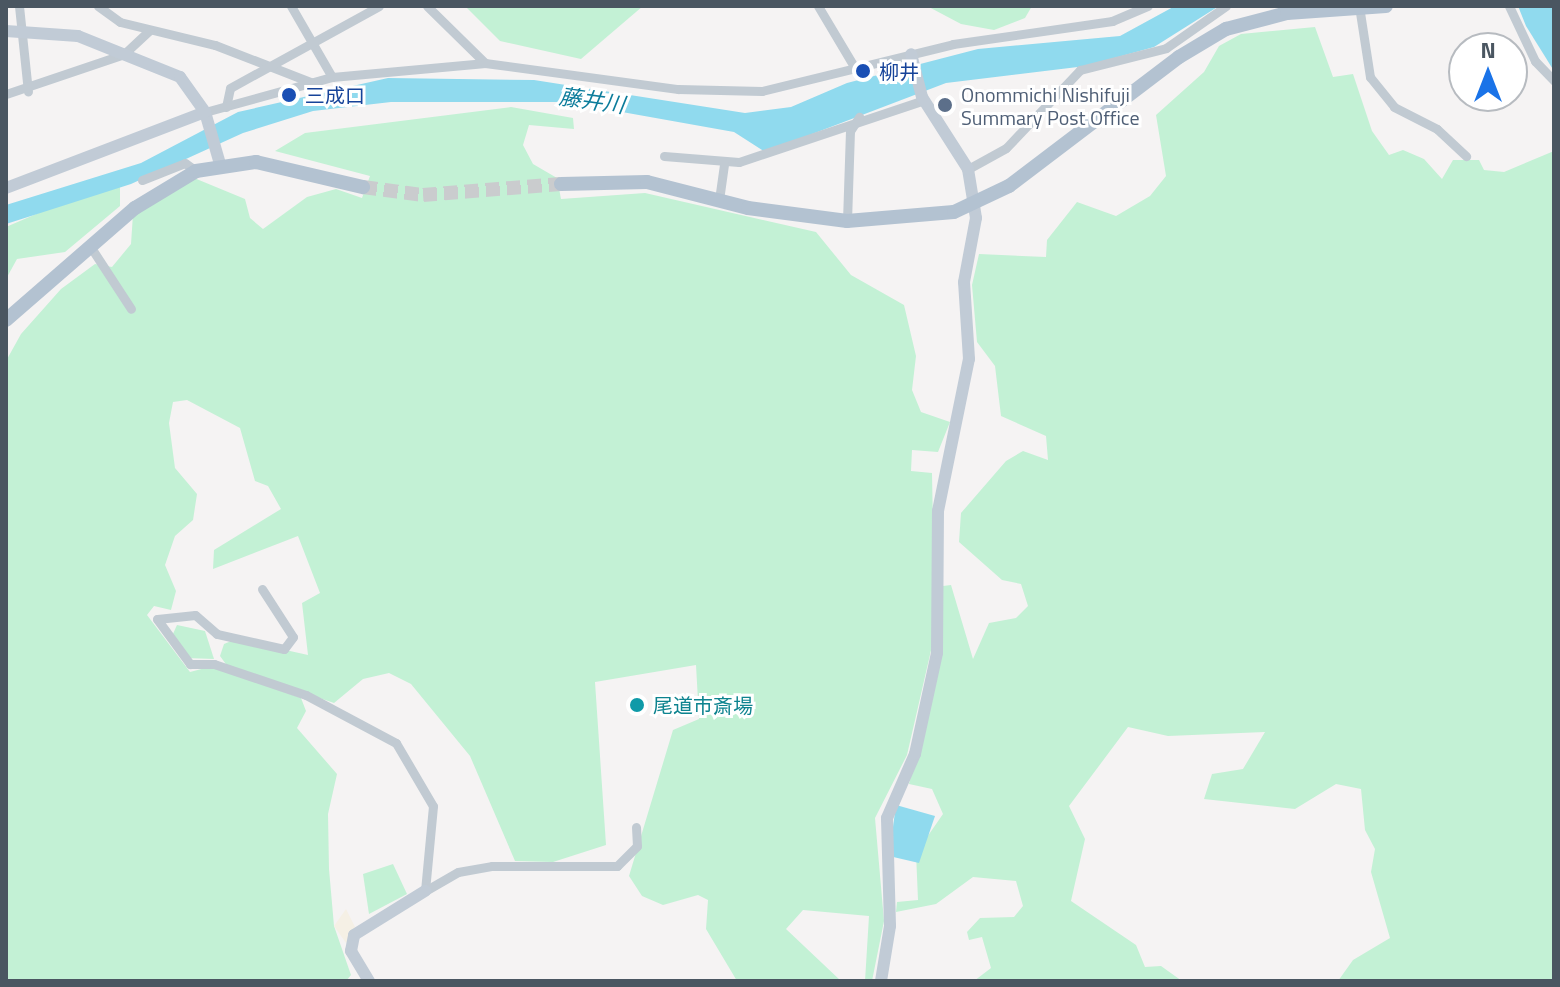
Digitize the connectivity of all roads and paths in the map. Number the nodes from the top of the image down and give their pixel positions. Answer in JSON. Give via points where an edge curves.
{"nodes":[{"id":1,"x":19,"y":6,"type":"edge"},
{"id":2,"x":98,"y":6,"type":"edge"},
{"id":3,"x":291,"y":6,"type":"edge"},
{"id":4,"x":379,"y":6,"type":"edge"},
{"id":5,"x":427,"y":6,"type":"edge"},
{"id":6,"x":818,"y":6,"type":"edge"},
{"id":7,"x":1148,"y":6,"type":"edge"},
{"id":8,"x":1226,"y":6,"type":"edge"},
{"id":9,"x":1386,"y":6,"type":"edge"},
{"id":10,"x":1509,"y":6,"type":"edge"},
{"id":11,"x":1360,"y":7,"type":"edge"},
{"id":12,"x":22,"y":30,"type":"junction"},
{"id":13,"x":150,"y":30,"type":"junction"},
{"id":14,"x":6,"y":31,"type":"edge"},
{"id":15,"x":1183,"y":39,"type":"junction"},
{"id":16,"x":313,"y":45,"type":"junction"},
{"id":17,"x":124,"y":54,"type":"junction"},
{"id":18,"x":911,"y":54,"type":"junction"},
{"id":19,"x":1179,"y":57,"type":"junction"},
{"id":20,"x":485,"y":63,"type":"junction"},
{"id":21,"x":278,"y":66,"type":"junction"},
{"id":22,"x":855,"y":68,"type":"junction"},
{"id":23,"x":332,"y":77,"type":"junction"},
{"id":24,"x":1554,"y":81,"type":"edge"},
{"id":25,"x":313,"y":83,"type":"junction"},
{"id":26,"x":28,"y":92,"type":"junction"},
{"id":27,"x":6,"y":94,"type":"edge"},
{"id":28,"x":922,"y":96,"type":"junction"},
{"id":29,"x":226,"y":107,"type":"junction"},
{"id":30,"x":206,"y":116,"type":"junction"},
{"id":31,"x":859,"y":117,"type":"junction"},
{"id":32,"x":664,"y":156,"type":"dead end"},
{"id":33,"x":1466,"y":156,"type":"dead end"},
{"id":34,"x":218,"y":159,"type":"junction"},
{"id":35,"x":724,"y":164,"type":"junction"},
{"id":36,"x":968,"y":169,"type":"junction"},
{"id":37,"x":196,"y":171,"type":"junction"},
{"id":38,"x":142,"y":180,"type":"dead end"},
{"id":39,"x":561,"y":184,"type":"tunnel mouth"},
{"id":40,"x":363,"y":187,"type":"tunnel mouth"},
{"id":41,"x":6,"y":188,"type":"edge"},
{"id":42,"x":719,"y":200,"type":"junction"},
{"id":43,"x":976,"y":203,"type":"junction"},
{"id":44,"x":847,"y":221,"type":"junction"},
{"id":45,"x":90,"y":246,"type":"junction"},
{"id":46,"x":131,"y":309,"type":"dead end"},
{"id":47,"x":6,"y":320,"type":"edge"},
{"id":48,"x":262,"y":589,"type":"dead end"},
{"id":49,"x":636,"y":827,"type":"dead end"},
{"id":50,"x":425,"y":891,"type":"junction"},
{"id":51,"x":369,"y":981,"type":"edge"},
{"id":52,"x":881,"y":981,"type":"edge"}],
"edges":[{"from":1,"to":12,"type":"street"},
{"from":2,"to":13,"type":"street"},
{"from":3,"to":16,"type":"street"},
{"from":4,"to":16,"type":"street"},
{"from":5,"to":20,"type":"street"},
{"from":6,"to":22,"type":"street"},
{"from":7,"to":18,"type":"street","via":[[1112,21]]},
{"from":8,"to":15,"type":"street"},
{"from":9,"to":11,"type":"main road"},
{"from":10,"to":24,"type":"street","via":[[1535,61]]},
{"from":11,"to":19,"type":"main road","via":[[1256,19]]},
{"from":11,"to":33,"type":"street","via":[[1370,77],[1394,107],[1437,129]]},
{"from":12,"to":14,"type":"street"},
{"from":12,"to":17,"type":"street","via":[[78,36]]},
{"from":12,"to":26,"type":"street"},
{"from":13,"to":17,"type":"street"},
{"from":13,"to":21,"type":"street"},
{"from":15,"to":19,"type":"street"},
{"from":15,"to":36,"type":"street","via":[[1125,64],[1080,70],[1006,148]]},
{"from":16,"to":21,"type":"street"},
{"from":16,"to":23,"type":"street"},
{"from":17,"to":26,"type":"street"},
{"from":17,"to":30,"type":"street","via":[[180,77]]},
{"from":18,"to":22,"type":"street"},
{"from":18,"to":28,"type":"street"},
{"from":19,"to":43,"type":"main road"},
{"from":20,"to":22,"type":"street","via":[[727,92]]},
{"from":20,"to":23,"type":"street"},
{"from":21,"to":25,"type":"street"},
{"from":21,"to":29,"type":"street","via":[[230,88]]},
{"from":23,"to":25,"type":"street"},
{"from":25,"to":29,"type":"street"},
{"from":26,"to":27,"type":"street"},
{"from":28,"to":31,"type":"street"},
{"from":28,"to":36,"type":"street"},
{"from":29,"to":30,"type":"street"},
{"from":30,"to":34,"type":"street"},
{"from":30,"to":41,"type":"street"},
{"from":31,"to":35,"type":"street"},
{"from":31,"to":44,"type":"street","via":[[850,131]]},
{"from":32,"to":35,"type":"street"},
{"from":34,"to":37,"type":"main road"},
{"from":34,"to":40,"type":"main road","via":[[267,164]]},
{"from":35,"to":42,"type":"street"},
{"from":36,"to":43,"type":"street"},
{"from":37,"to":38,"type":"street","via":[[185,163]]},
{"from":37,"to":45,"type":"main road","via":[[135,208]]},
{"from":39,"to":42,"type":"main road","via":[[647,182]]},
{"from":42,"to":44,"type":"main road"},
{"from":43,"to":44,"type":"main road","via":[[921,219]]},
{"from":43,"to":52,"type":"street","via":[[964,282],[969,359],[938,511],[937,653],[915,754],[887,818],[890,926]]},
{"from":45,"to":46,"type":"street"},
{"from":45,"to":47,"type":"main road"},
{"from":48,"to":50,"type":"street","via":[[293,637],[284,649],[217,634],[195,615],[157,619],[190,664],[214,664],[306,695],[396,743],[433,806]]},
{"from":49,"to":50,"type":"street","via":[[637,846],[617,866],[492,866],[458,872]]},
{"from":50,"to":51,"type":"street","via":[[354,935],[351,951]]}]}
